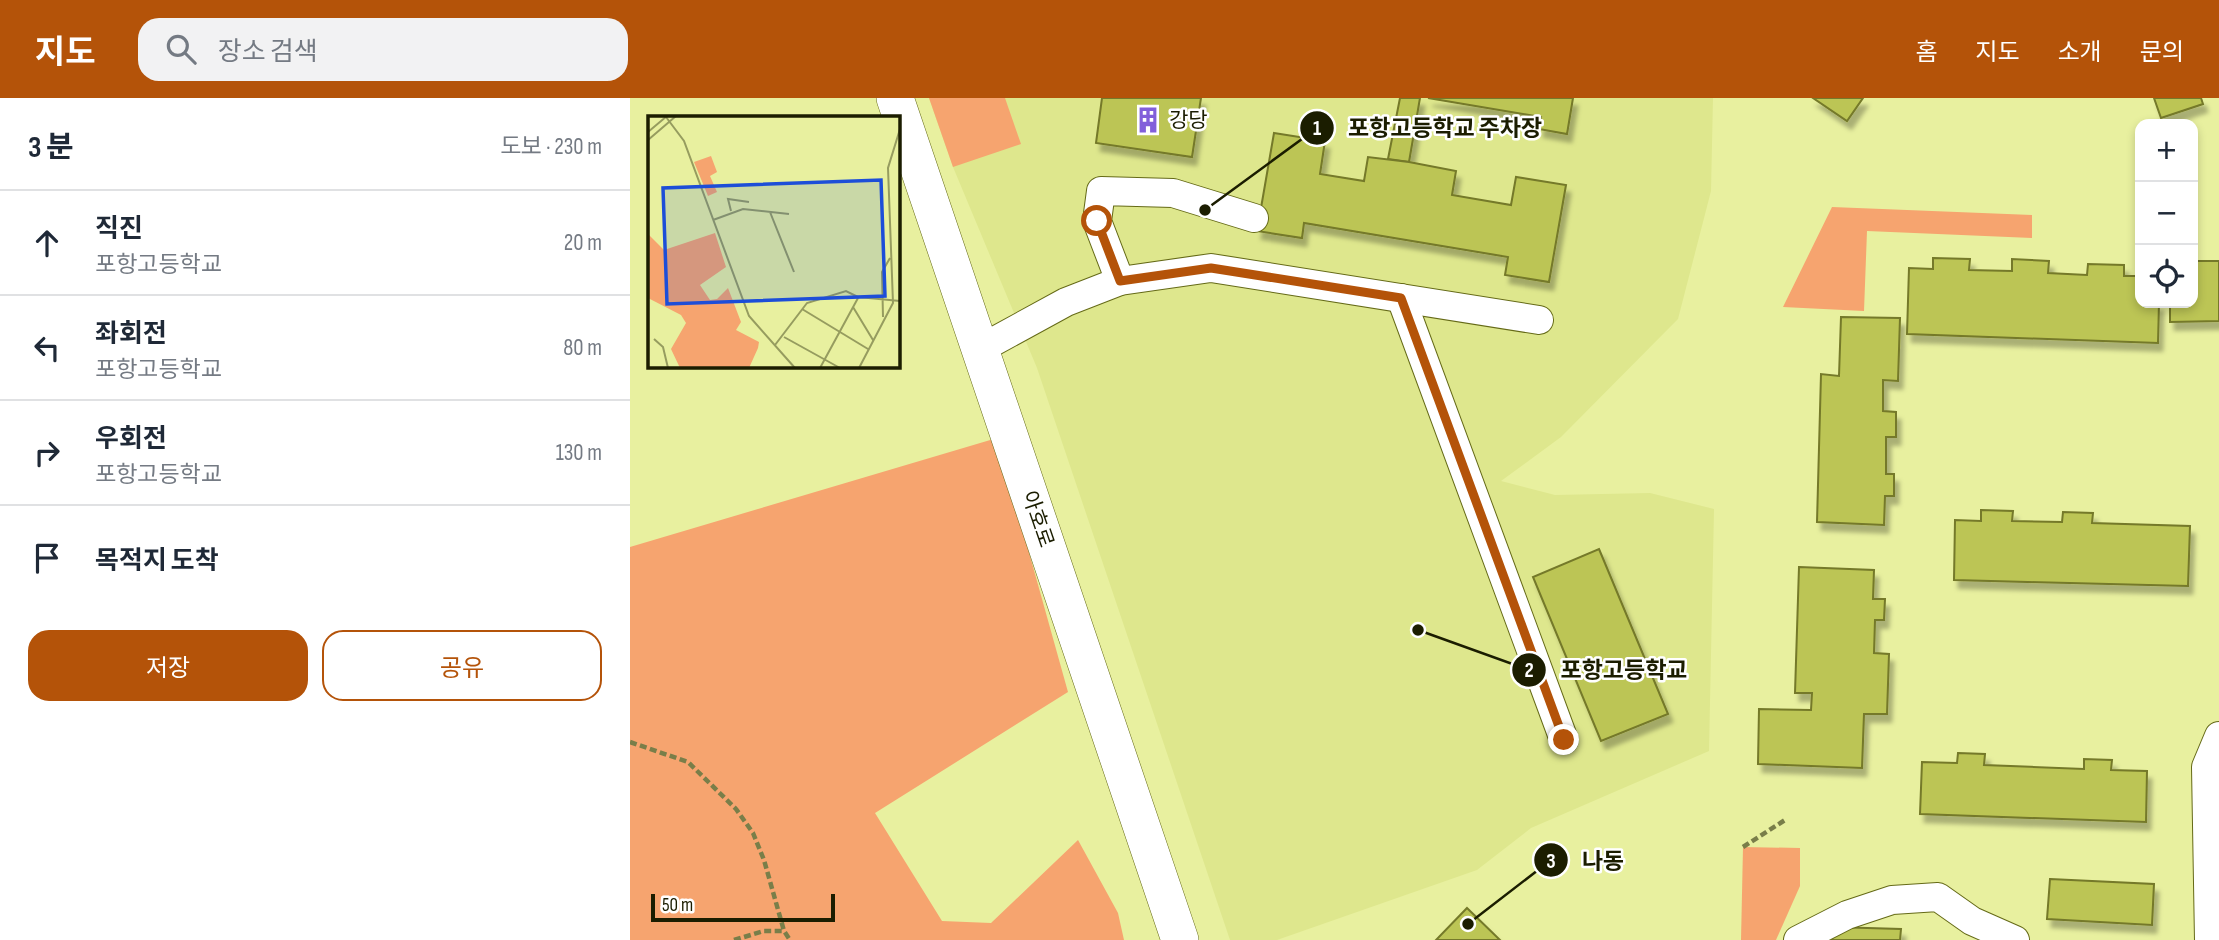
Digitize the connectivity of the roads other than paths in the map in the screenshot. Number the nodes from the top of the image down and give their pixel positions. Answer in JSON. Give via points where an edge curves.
{"nodes":[{"id":1,"x":895,"y":98,"type":"edge"},
{"id":2,"x":1254,"y":218,"type":"dead end"},
{"id":3,"x":1120,"y":281,"type":"junction"},
{"id":4,"x":1401,"y":298,"type":"junction"},
{"id":5,"x":1539,"y":320,"type":"dead end"},
{"id":6,"x":980,"y":349,"type":"junction"},
{"id":7,"x":2219,"y":736,"type":"edge"},
{"id":8,"x":1564,"y":740,"type":"dead end"},
{"id":9,"x":1180,"y":940,"type":"edge"},
{"id":10,"x":1798,"y":940,"type":"edge"},
{"id":11,"x":2015,"y":940,"type":"edge"},
{"id":12,"x":2208,"y":940,"type":"edge"}],
"edges":[{"from":1,"to":6,"type":"main road","name":"아호로"},
{"from":2,"to":3,"type":"lane","via":[[1173,193],[1101,191],[1097,221]]},
{"from":3,"to":4,"type":"lane","via":[[1211,268]]},
{"from":3,"to":6,"type":"lane","via":[[1066,302]]},
{"from":4,"to":5,"type":"lane"},
{"from":4,"to":8,"type":"lane"},
{"from":6,"to":9,"type":"main road","name":"아호로"},
{"from":7,"to":12,"type":"lane","via":[[2206,767]]},
{"from":10,"to":11,"type":"lane","via":[[1847,915],[1892,900],[1938,897],[1972,921]]}]}
